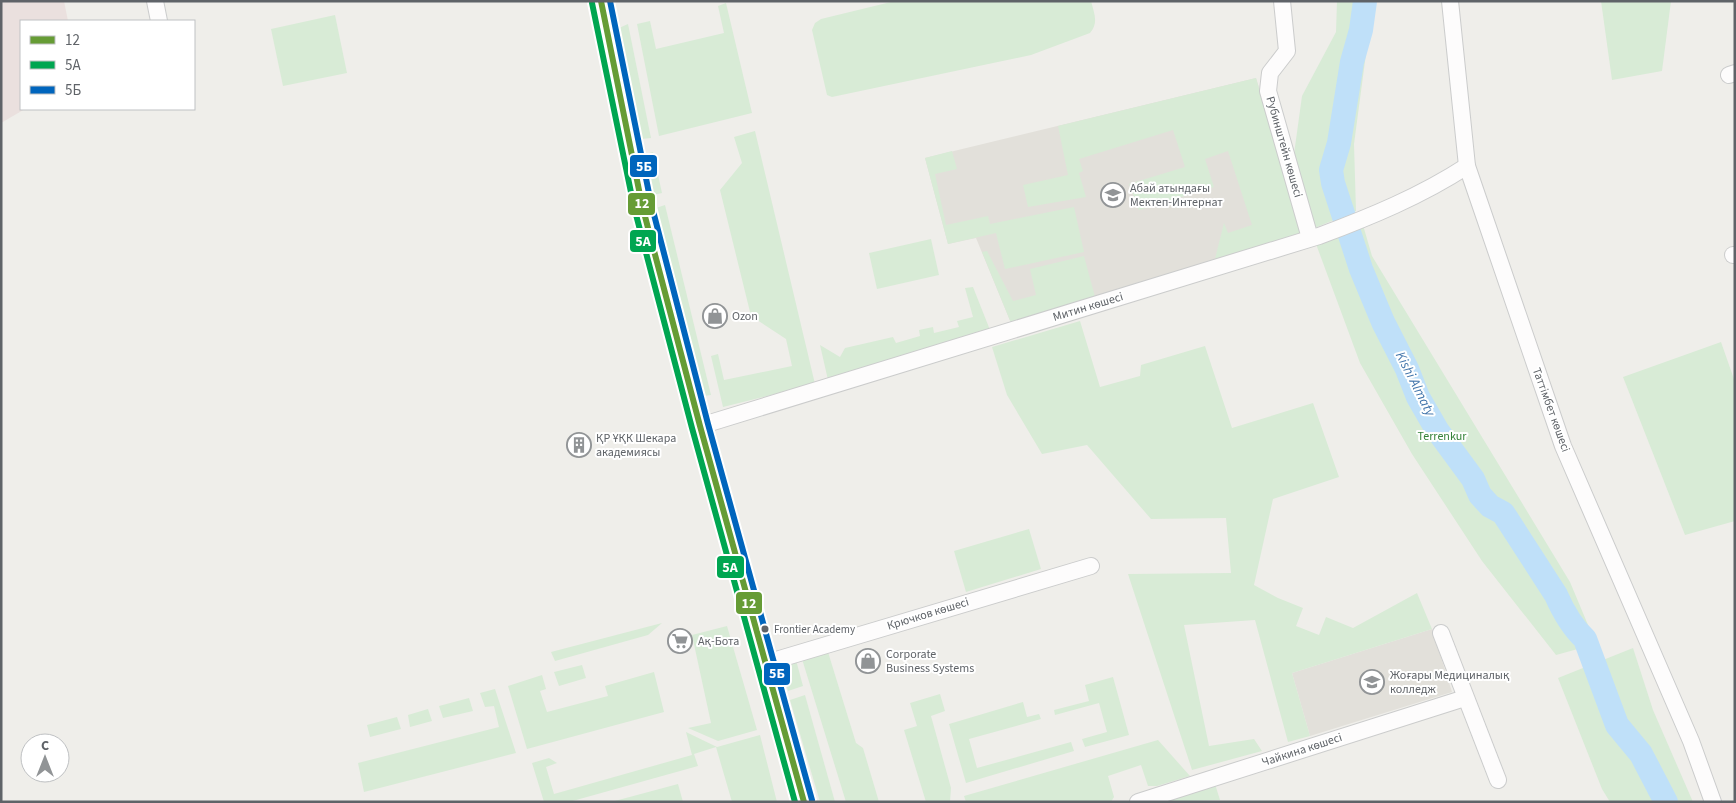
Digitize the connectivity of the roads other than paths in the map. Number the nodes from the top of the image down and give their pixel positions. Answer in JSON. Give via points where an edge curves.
{"nodes":[{"id":1,"x":156,"y":1,"type":"edge"},
{"id":2,"x":601,"y":1,"type":"edge"},
{"id":3,"x":1282,"y":1,"type":"edge"},
{"id":4,"x":1450,"y":1,"type":"edge"},
{"id":5,"x":159,"y":20,"type":"edge"},
{"id":6,"x":1467,"y":166,"type":"junction"},
{"id":7,"x":1310,"y":238,"type":"junction"},
{"id":8,"x":700,"y":426,"type":"junction"},
{"id":9,"x":1091,"y":566,"type":"dead end"},
{"id":10,"x":1441,"y":633,"type":"dead end"},
{"id":11,"x":766,"y":663,"type":"junction"},
{"id":12,"x":1465,"y":698,"type":"junction"},
{"id":13,"x":1498,"y":780,"type":"dead end"},
{"id":14,"x":804,"y":802,"type":"edge"},
{"id":15,"x":1138,"y":802,"type":"edge"},
{"id":16,"x":1713,"y":802,"type":"edge"}],
"edges":[{"from":1,"to":5,"type":"street"},
{"from":2,"to":8,"type":"main road","via":[[642,205]]},
{"from":3,"to":7,"type":"street","name":"Рубинштейн көшесі","via":[[1287,51],[1270,73],[1268,91]]},
{"from":4,"to":6,"type":"street","name":"Таттімбет көшесі"},
{"from":6,"to":7,"type":"street","name":"Митин көшесі","via":[[1438,185],[1378,213]]},
{"from":6,"to":16,"type":"street","name":"Таттімбет көшесі","via":[[1563,446],[1691,741]]},
{"from":7,"to":8,"type":"street","name":"Митин көшесі"},
{"from":8,"to":11,"type":"main road"},
{"from":9,"to":11,"type":"street","name":"Крючков көшесі"},
{"from":10,"to":12,"type":"street"},
{"from":11,"to":14,"type":"main road"},
{"from":12,"to":13,"type":"street"},
{"from":12,"to":15,"type":"street","name":"Чайкина көшесі"}]}
